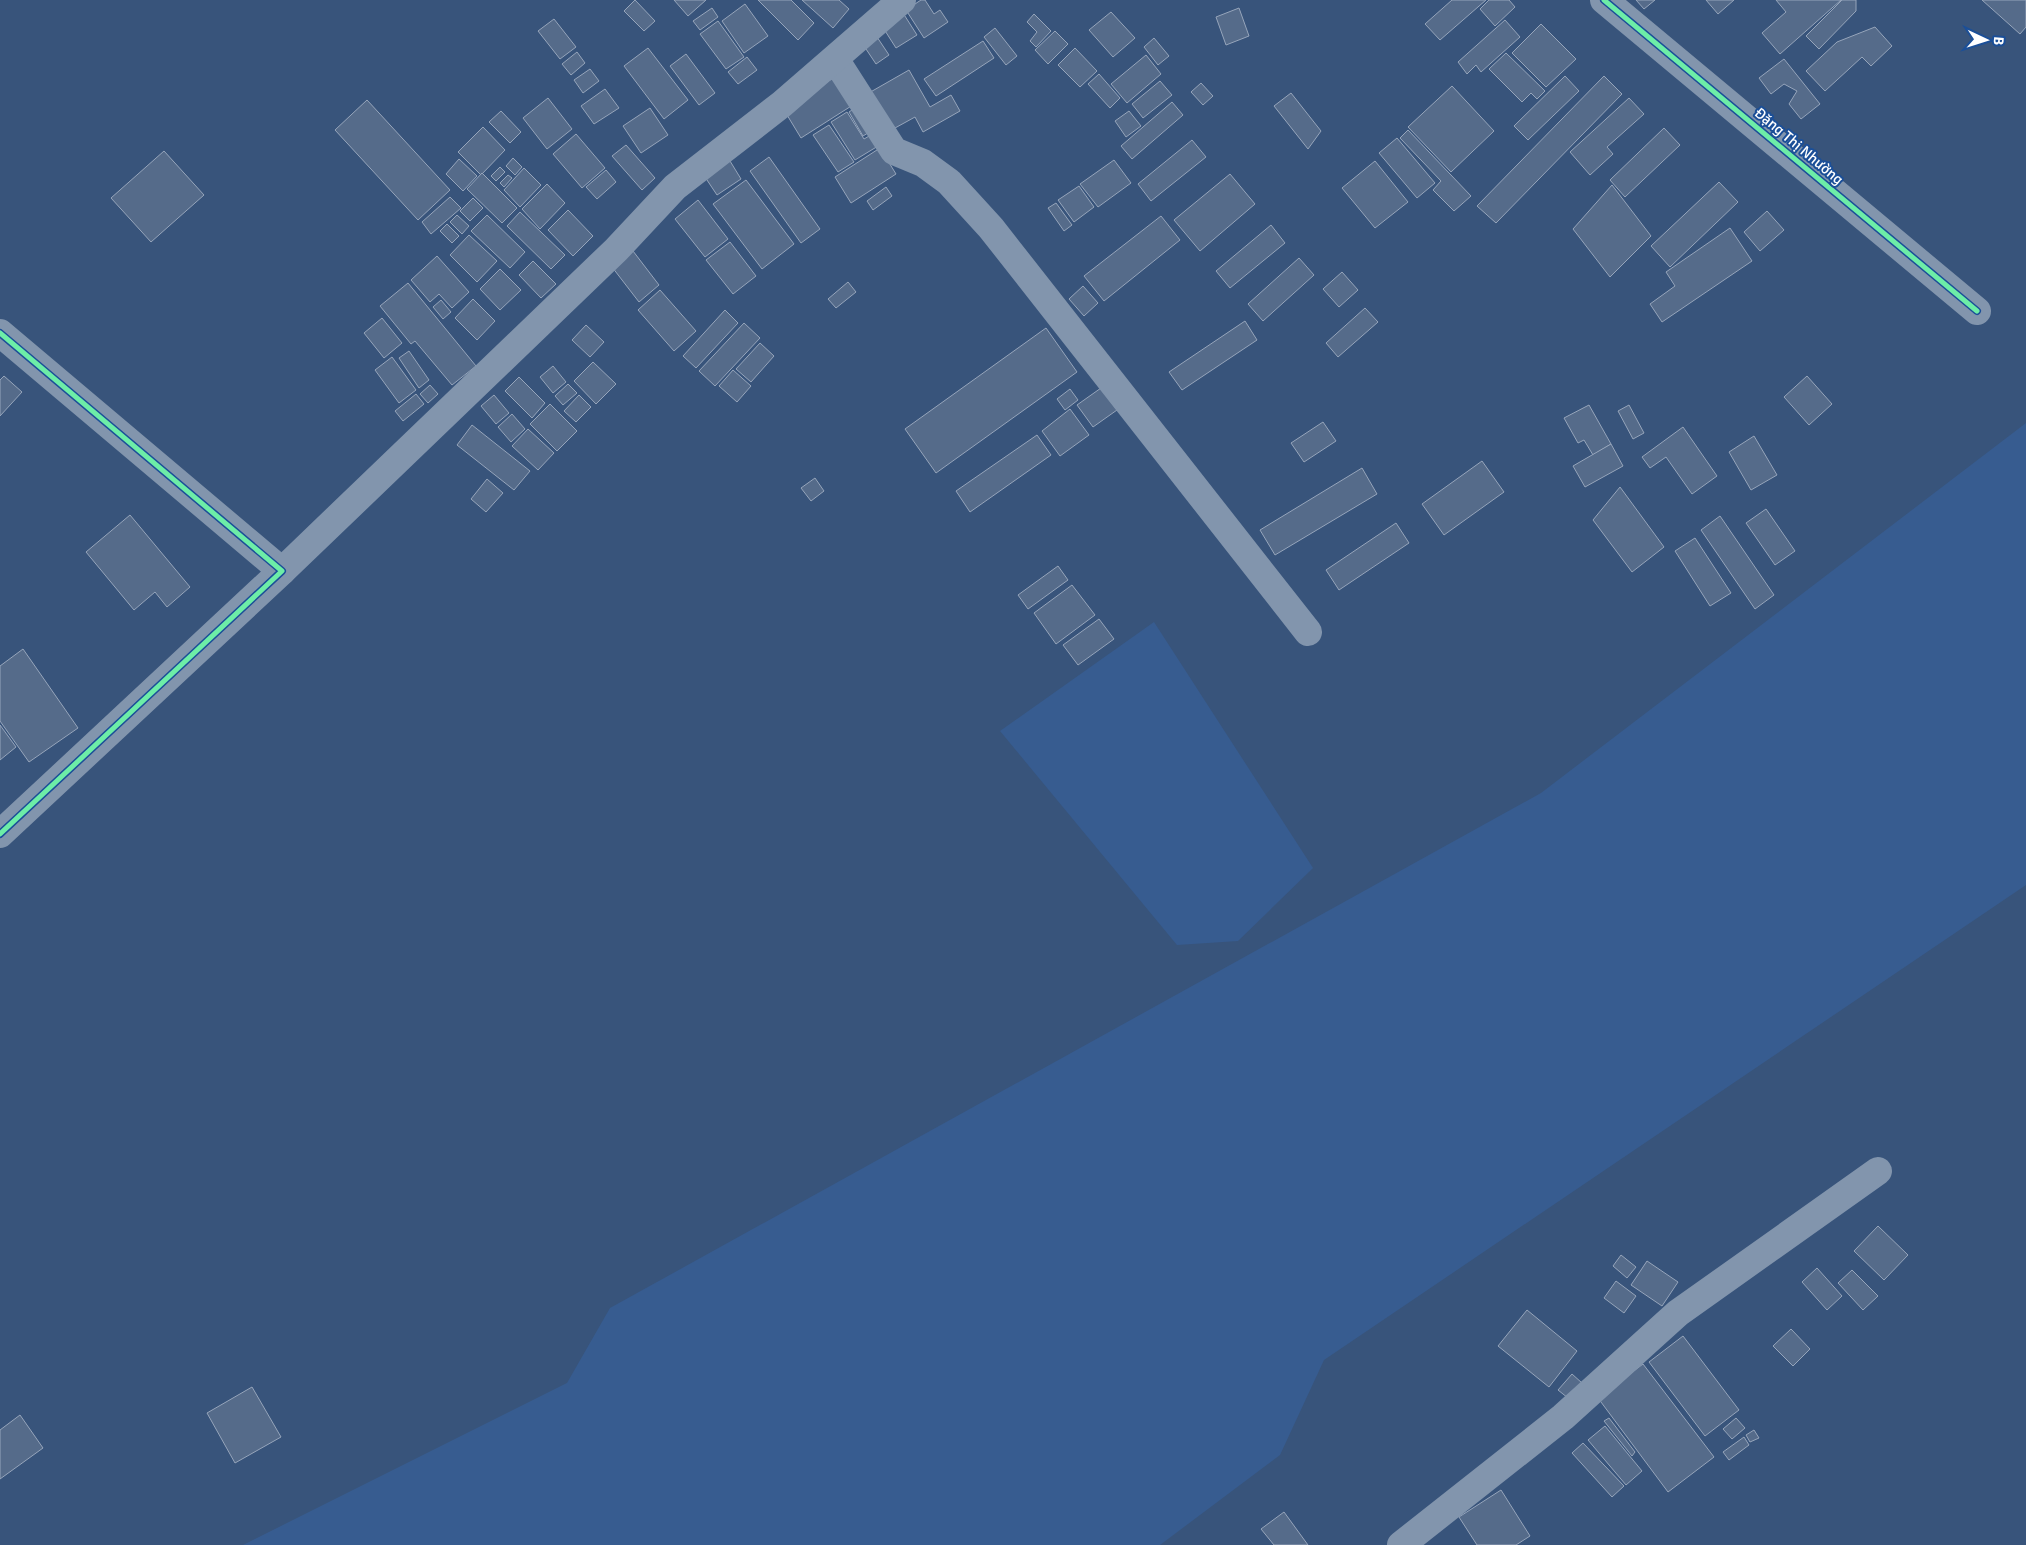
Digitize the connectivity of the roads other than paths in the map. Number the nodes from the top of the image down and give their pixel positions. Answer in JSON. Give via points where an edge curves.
{"nodes":[{"id":1,"x":902,"y":0,"type":"edge"},
{"id":2,"x":1604,"y":0,"type":"edge"},
{"id":3,"x":834,"y":60,"type":"junction"},
{"id":4,"x":1978,"y":310,"type":"dead end"},
{"id":5,"x":0,"y":333,"type":"edge"},
{"id":6,"x":282,"y":571,"type":"junction"},
{"id":7,"x":1308,"y":632,"type":"dead end"},
{"id":8,"x":0,"y":834,"type":"edge"},
{"id":9,"x":1878,"y":1171,"type":"dead end"},
{"id":10,"x":1401,"y":1545,"type":"edge"}],
"edges":[{"from":1,"to":3,"type":"street"},
{"from":2,"to":4,"type":"street","name":"Đặng Thị Nhường"},
{"from":3,"to":6,"type":"street","via":[[675,187],[616,250]]},
{"from":3,"to":7,"type":"street","via":[[894,151],[923,163],[949,182],[991,228]]},
{"from":5,"to":6,"type":"street"},
{"from":6,"to":8,"type":"street"},
{"from":9,"to":10,"type":"street","via":[[1678,1313],[1563,1417]]}]}
